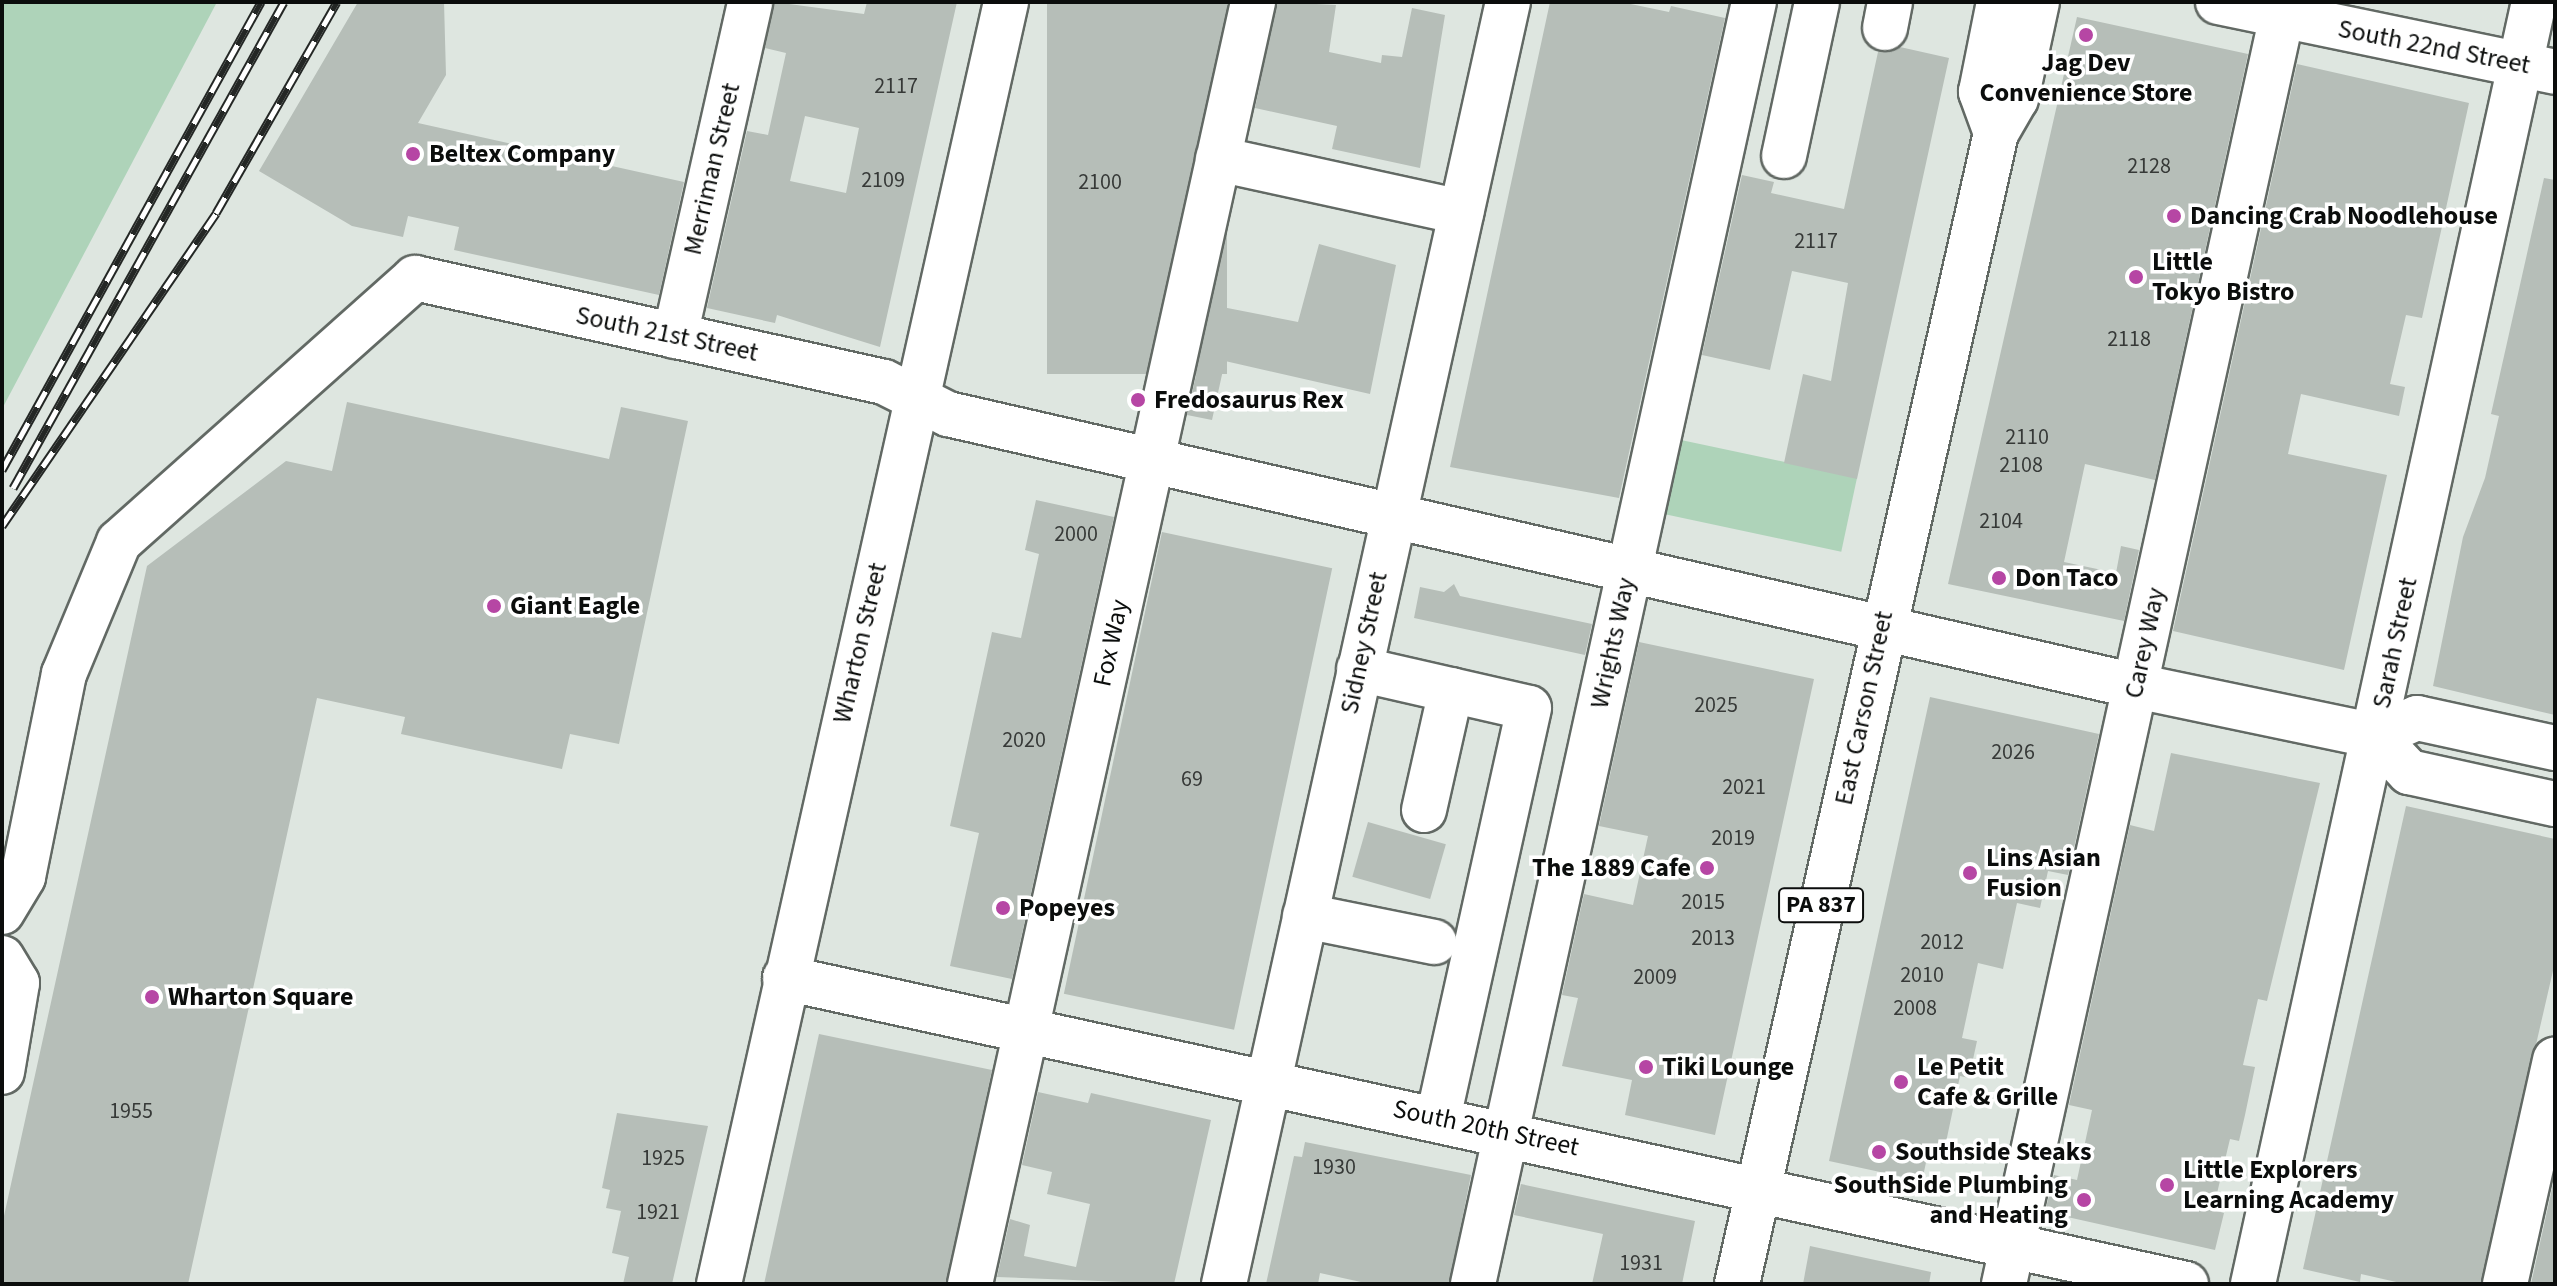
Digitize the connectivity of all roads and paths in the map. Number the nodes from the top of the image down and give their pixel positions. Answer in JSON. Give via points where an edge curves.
{"nodes":[{"id":1,"x":750,"y":2,"type":"edge"},
{"id":2,"x":1006,"y":2,"type":"edge"},
{"id":3,"x":1253,"y":2,"type":"edge"},
{"id":4,"x":1508,"y":2,"type":"edge"},
{"id":5,"x":1754,"y":2,"type":"edge"},
{"id":6,"x":1817,"y":2,"type":"edge"},
{"id":7,"x":1999,"y":2,"type":"edge"},
{"id":8,"x":2037,"y":2,"type":"edge"},
{"id":9,"x":2218,"y":2,"type":"edge"},
{"id":10,"x":2534,"y":2,"type":"edge"},
{"id":11,"x":2283,"y":9,"type":"edge"},
{"id":12,"x":2538,"y":68,"type":"edge"},
{"id":13,"x":1996,"y":133,"type":"junction"},
{"id":14,"x":1784,"y":156,"type":"dead end"},
{"id":15,"x":1218,"y":159,"type":"junction"},
{"id":16,"x":1461,"y":212,"type":"junction"},
{"id":17,"x":675,"y":336,"type":"junction"},
{"id":18,"x":916,"y":398,"type":"junction"},
{"id":19,"x":1151,"y":460,"type":"junction"},
{"id":20,"x":1392,"y":513,"type":"junction"},
{"id":21,"x":1630,"y":567,"type":"junction"},
{"id":22,"x":1882,"y":623,"type":"junction"},
{"id":23,"x":1359,"y":669,"type":"junction"},
{"id":24,"x":2136,"y":686,"type":"junction"},
{"id":25,"x":1451,"y":690,"type":"junction"},
{"id":26,"x":2375,"y":736,"type":"junction"},
{"id":27,"x":2555,"y":748,"type":"edge"},
{"id":28,"x":2555,"y":804,"type":"edge"},
{"id":29,"x":1424,"y":810,"type":"dead end"},
{"id":30,"x":2,"y":912,"type":"edge"},
{"id":31,"x":1305,"y":916,"type":"junction"},
{"id":32,"x":1434,"y":942,"type":"dead end"},
{"id":33,"x":2,"y":958,"type":"edge"},
{"id":34,"x":785,"y":978,"type":"junction"},
{"id":35,"x":1026,"y":1029,"type":"junction"},
{"id":36,"x":2555,"y":1060,"type":"edge"},
{"id":37,"x":2,"y":1072,"type":"edge"},
{"id":38,"x":1268,"y":1080,"type":"junction"},
{"id":39,"x":1438,"y":1118,"type":"junction"},
{"id":40,"x":1505,"y":1132,"type":"junction"},
{"id":41,"x":1758,"y":1187,"type":"junction"},
{"id":42,"x":2008,"y":1265,"type":"edge"},
{"id":43,"x":719,"y":1284,"type":"edge"},
{"id":44,"x":970,"y":1284,"type":"edge"},
{"id":45,"x":1224,"y":1284,"type":"edge"},
{"id":46,"x":1473,"y":1284,"type":"edge"},
{"id":47,"x":1737,"y":1284,"type":"edge"},
{"id":48,"x":2186,"y":1284,"type":"edge"},
{"id":49,"x":2253,"y":1284,"type":"edge"},
{"id":50,"x":2505,"y":1284,"type":"edge"}],
"edges":[{"from":1,"to":17,"type":"street","name":"Merriman Street"},
{"from":2,"to":18,"type":"street","name":"Wharton Street"},
{"from":3,"to":15,"type":"street","name":"Fox Way"},
{"from":4,"to":16,"type":"street","name":"Sidney Street"},
{"from":5,"to":21,"type":"street","name":"Wrights Way"},
{"from":6,"to":14,"type":"street"},
{"from":7,"to":13,"type":"street","via":[[1981,92]]},
{"from":8,"to":13,"type":"street","name":"East Carson Street","number":"PA 837","via":[[2016,99]]},
{"from":9,"to":11,"type":"street","name":"South 22nd Street"},
{"from":10,"to":12,"type":"street","name":"Sarah Street"},
{"from":11,"to":12,"type":"street","name":"South 22nd Street"},
{"from":11,"to":24,"type":"street","name":"Carey Way"},
{"from":12,"to":26,"type":"street","name":"Sarah Street"},
{"from":13,"to":22,"type":"street","name":"East Carson Street","number":"PA 837"},
{"from":15,"to":16,"type":"street"},
{"from":15,"to":19,"type":"street","name":"Fox Way"},
{"from":16,"to":20,"type":"street","name":"Sidney Street"},
{"from":17,"to":18,"type":"street","name":"South 21st Street","via":[[884,382]]},
{"from":17,"to":30,"type":"street","name":"South 21st Street","via":[[415,278],[119,542],[64,674],[23,877]]},
{"from":18,"to":19,"type":"street","name":"South 21st Street","via":[[948,414]]},
{"from":18,"to":34,"type":"street","name":"Wharton Street"},
{"from":19,"to":20,"type":"street","name":"South 21st Street"},
{"from":19,"to":35,"type":"street","name":"Fox Way"},
{"from":20,"to":21,"type":"street","name":"South 21st Street"},
{"from":20,"to":23,"type":"street","name":"Sidney Street"},
{"from":21,"to":22,"type":"street","name":"South 21st Street"},
{"from":21,"to":40,"type":"street","name":"Wrights Way"},
{"from":22,"to":24,"type":"street","name":"South 21st Street"},
{"from":22,"to":41,"type":"street","name":"East Carson Street","number":"PA 837"},
{"from":23,"to":25,"type":"street"},
{"from":23,"to":31,"type":"street","name":"Sidney Street"},
{"from":24,"to":26,"type":"street","name":"South 21st Street"},
{"from":24,"to":42,"type":"street","name":"Carey Way"},
{"from":25,"to":29,"type":"street"},
{"from":25,"to":39,"type":"street","via":[[1529,708]]},
{"from":26,"to":27,"type":"street","via":[[2417,718]]},
{"from":26,"to":28,"type":"street","via":[[2409,772]]},
{"from":26,"to":49,"type":"street","name":"Sarah Street"},
{"from":31,"to":32,"type":"street"},
{"from":31,"to":38,"type":"street","name":"Sidney Street"},
{"from":33,"to":37,"type":"street","via":[[17,983]]},
{"from":34,"to":35,"type":"street","name":"South 20th Street"},
{"from":34,"to":43,"type":"street","name":"Wharton Street"},
{"from":35,"to":38,"type":"street","name":"South 20th Street"},
{"from":35,"to":44,"type":"street","name":"Fox Way"},
{"from":36,"to":50,"type":"street"},
{"from":38,"to":39,"type":"street","name":"South 20th Street"},
{"from":38,"to":45,"type":"street","name":"Sidney Street"},
{"from":39,"to":40,"type":"street","name":"South 20th Street"},
{"from":40,"to":41,"type":"street","name":"South 20th Street"},
{"from":40,"to":46,"type":"street","name":"Wrights Way"},
{"from":41,"to":42,"type":"street","name":"South 20th Street"},
{"from":41,"to":47,"type":"street","name":"East Carson Street","number":"PA 837"},
{"from":42,"to":48,"type":"street","name":"South 20th Street"}]}
